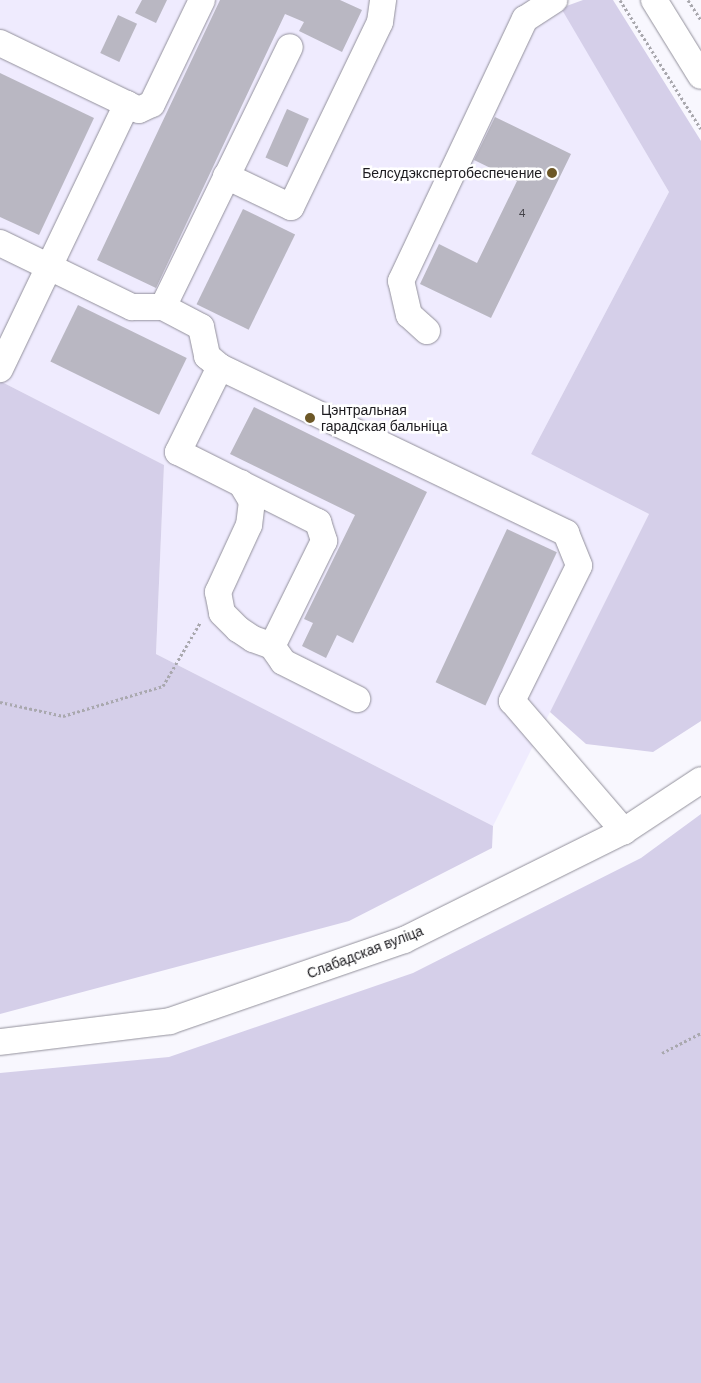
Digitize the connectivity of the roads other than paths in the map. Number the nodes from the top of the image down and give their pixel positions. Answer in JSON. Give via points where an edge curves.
{"nodes":[{"id":1,"x":202,"y":0,"type":"edge"},
{"id":2,"x":383,"y":0,"type":"edge"},
{"id":3,"x":554,"y":0,"type":"edge"},
{"id":4,"x":654,"y":0,"type":"edge"},
{"id":5,"x":0,"y":43,"type":"edge"},
{"id":6,"x":290,"y":47,"type":"dead end"},
{"id":7,"x":701,"y":76,"type":"edge"},
{"id":8,"x":127,"y":104,"type":"junction"},
{"id":9,"x":226,"y":176,"type":"junction"},
{"id":10,"x":0,"y":243,"type":"edge"},
{"id":11,"x":49,"y":267,"type":"junction"},
{"id":12,"x":163,"y":306,"type":"junction"},
{"id":13,"x":427,"y":331,"type":"dead end"},
{"id":14,"x":2,"y":359,"type":"edge"},
{"id":15,"x":220,"y":367,"type":"junction"},
{"id":16,"x":241,"y":483,"type":"junction"},
{"id":17,"x":272,"y":646,"type":"junction"},
{"id":18,"x":357,"y":699,"type":"dead end"},
{"id":19,"x":701,"y":780,"type":"edge"},
{"id":20,"x":624,"y":831,"type":"junction"},
{"id":21,"x":0,"y":1042,"type":"edge"}],
"edges":[{"from":1,"to":8,"type":"street","via":[[152,104],[139,110]]},
{"from":2,"to":9,"type":"street","via":[[380,22],[291,207]]},
{"from":3,"to":13,"type":"street","via":[[525,19],[401,281],[409,315]]},
{"from":4,"to":7,"type":"street"},
{"from":5,"to":8,"type":"street"},
{"from":6,"to":9,"type":"street"},
{"from":8,"to":11,"type":"street"},
{"from":9,"to":12,"type":"street"},
{"from":10,"to":11,"type":"street"},
{"from":11,"to":12,"type":"street","via":[[132,307]]},
{"from":11,"to":14,"type":"street"},
{"from":12,"to":15,"type":"street","via":[[201,327],[207,356]]},
{"from":15,"to":16,"type":"street","via":[[178,452]]},
{"from":15,"to":20,"type":"street","via":[[566,533],[578,566],[512,701]]},
{"from":16,"to":17,"type":"street","via":[[252,501],[249,525],[218,592],[222,613],[238,629]]},
{"from":16,"to":17,"type":"street","via":[[318,522],[324,541]]},
{"from":17,"to":18,"type":"street","via":[[283,662]]},
{"from":19,"to":20,"type":"street","name":"Слабадская вуліца"},
{"from":20,"to":21,"type":"street","name":"Слабадская вуліца","via":[[404,940],[170,1022]]}]}
